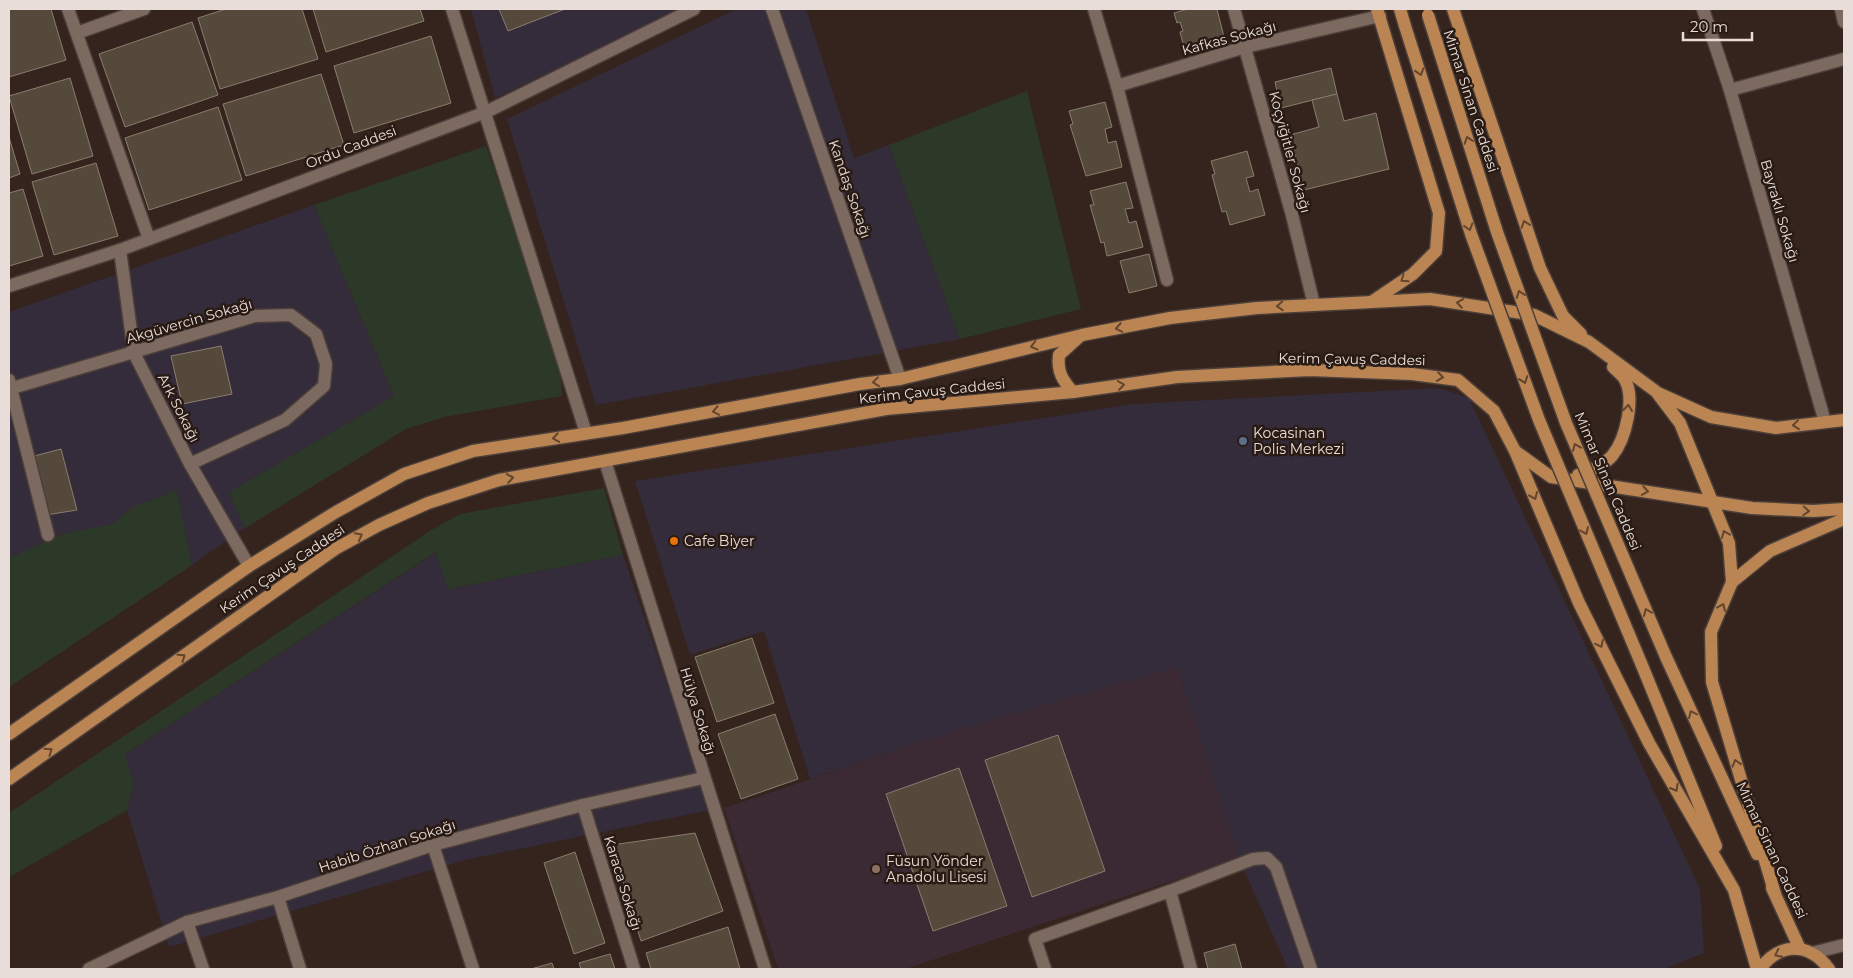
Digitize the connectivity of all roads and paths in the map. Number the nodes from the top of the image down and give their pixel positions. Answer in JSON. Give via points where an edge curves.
{"nodes":[{"id":1,"x":68,"y":9,"type":"edge"},
{"id":2,"x":144,"y":9,"type":"edge"},
{"id":3,"x":452,"y":9,"type":"edge"},
{"id":4,"x":694,"y":9,"type":"edge"},
{"id":5,"x":772,"y":9,"type":"edge"},
{"id":6,"x":1094,"y":9,"type":"edge"},
{"id":7,"x":1234,"y":9,"type":"edge"},
{"id":8,"x":1400,"y":9,"type":"edge"},
{"id":9,"x":1453,"y":9,"type":"edge"},
{"id":10,"x":1703,"y":9,"type":"edge"},
{"id":11,"x":1840,"y":9,"type":"edge"},
{"id":12,"x":1428,"y":12,"type":"edge"},
{"id":13,"x":1378,"y":13,"type":"edge"},
{"id":14,"x":1844,"y":22,"type":"edge"},
{"id":15,"x":77,"y":33,"type":"junction"},
{"id":16,"x":1245,"y":47,"type":"junction"},
{"id":17,"x":1844,"y":59,"type":"edge"},
{"id":18,"x":1117,"y":86,"type":"junction"},
{"id":19,"x":1730,"y":90,"type":"junction"},
{"id":20,"x":486,"y":112,"type":"junction"},
{"id":21,"x":149,"y":239,"type":"junction"},
{"id":22,"x":120,"y":250,"type":"junction"},
{"id":23,"x":1167,"y":280,"type":"dead end"},
{"id":24,"x":9,"y":286,"type":"edge"},
{"id":25,"x":1372,"y":302,"type":"junction"},
{"id":26,"x":1314,"y":305,"type":"junction"},
{"id":27,"x":1082,"y":335,"type":"junction"},
{"id":28,"x":1589,"y":342,"type":"junction"},
{"id":29,"x":134,"y":353,"type":"junction"},
{"id":30,"x":900,"y":379,"type":"junction"},
{"id":31,"x":9,"y":386,"type":"edge"},
{"id":32,"x":1073,"y":392,"type":"junction"},
{"id":33,"x":1658,"y":393,"type":"junction"},
{"id":34,"x":1844,"y":420,"type":"edge"},
{"id":35,"x":1824,"y":422,"type":"junction"},
{"id":36,"x":586,"y":433,"type":"junction"},
{"id":37,"x":1515,"y":451,"type":"junction"},
{"id":38,"x":605,"y":461,"type":"junction"},
{"id":39,"x":190,"y":464,"type":"junction"},
{"id":40,"x":1568,"y":478,"type":"junction"},
{"id":41,"x":1712,"y":503,"type":"junction"},
{"id":42,"x":1844,"y":510,"type":"edge"},
{"id":43,"x":1844,"y":519,"type":"edge"},
{"id":44,"x":48,"y":535,"type":"dead end"},
{"id":45,"x":249,"y":566,"type":"junction"},
{"id":46,"x":1732,"y":582,"type":"junction"},
{"id":47,"x":9,"y":734,"type":"edge"},
{"id":48,"x":9,"y":778,"type":"edge"},
{"id":49,"x":703,"y":778,"type":"junction"},
{"id":50,"x":583,"y":806,"type":"junction"},
{"id":51,"x":433,"y":845,"type":"junction"},
{"id":52,"x":1734,"y":890,"type":"junction"},
{"id":53,"x":1170,"y":891,"type":"junction"},
{"id":54,"x":1775,"y":894,"type":"junction"},
{"id":55,"x":278,"y":897,"type":"junction"},
{"id":56,"x":187,"y":922,"type":"junction"},
{"id":57,"x":1844,"y":945,"type":"edge"},
{"id":58,"x":1806,"y":951,"type":"junction"},
{"id":59,"x":106,"y":965,"type":"edge"},
{"id":60,"x":89,"y":969,"type":"edge"},
{"id":61,"x":203,"y":969,"type":"edge"},
{"id":62,"x":300,"y":969,"type":"edge"},
{"id":63,"x":473,"y":969,"type":"edge"},
{"id":64,"x":634,"y":969,"type":"edge"},
{"id":65,"x":765,"y":969,"type":"edge"},
{"id":66,"x":1045,"y":969,"type":"edge"},
{"id":67,"x":1190,"y":969,"type":"edge"},
{"id":68,"x":1312,"y":969,"type":"edge"},
{"id":69,"x":1759,"y":969,"type":"edge"},
{"id":70,"x":1829,"y":969,"type":"edge"}],
"edges":[{"from":1,"to":15,"type":"street"},
{"from":2,"to":15,"type":"street"},
{"from":3,"to":20,"type":"street"},
{"from":4,"to":20,"type":"street","name":"Ordu Caddesi"},
{"from":5,"to":30,"type":"street","name":"Kandaş Sokağı"},
{"from":6,"to":18,"type":"street"},
{"from":7,"to":16,"type":"street","name":"Koçyiğitler Sokağı"},
{"from":8,"to":52,"type":"main road","one_way":true,"bridge":true,"via":[[1471,234],[1539,420]]},
{"from":28,"to":9,"type":"main road","one_way":true,"via":[[1563,316],[1540,268]]},
{"from":10,"to":19,"type":"street","name":"Bayraklı Sokağı"},
{"from":11,"to":14,"type":"street"},
{"from":54,"to":12,"type":"main road","name":"Mimar Sinan Caddesi","one_way":true,"bridge":true,"via":[[1666,657],[1566,423],[1497,232]]},
{"from":13,"to":16,"type":"street","name":"Kafkas Sokağı"},
{"from":13,"to":25,"type":"main road","one_way":true,"via":[[1439,213],[1436,251],[1413,274]]},
{"from":15,"to":21,"type":"street"},
{"from":16,"to":18,"type":"street","name":"Kafkas Sokağı"},
{"from":16,"to":26,"type":"street","name":"Koçyiğitler Sokağı","via":[[1290,205]]},
{"from":17,"to":19,"type":"street"},
{"from":18,"to":23,"type":"street"},
{"from":19,"to":35,"type":"street","name":"Bayraklı Sokağı"},
{"from":20,"to":21,"type":"street","name":"Ordu Caddesi"},
{"from":20,"to":36,"type":"street"},
{"from":21,"to":22,"type":"street","name":"Ordu Caddesi"},
{"from":22,"to":24,"type":"street","name":"Ordu Caddesi"},
{"from":22,"to":29,"type":"street","name":"Ark Sokağı"},
{"from":25,"to":26,"type":"main road","name":"Kerim Çavuş Caddesi"},
{"from":28,"to":25,"type":"main road","name":"Kerim Çavuş Caddesi","one_way":true,"via":[[1534,315],[1430,299]]},
{"from":26,"to":27,"type":"main road","name":"Kerim Çavuş Caddesi","one_way":true,"via":[[1170,318]]},
{"from":27,"to":30,"type":"main road","name":"Kerim Çavuş Caddesi","one_way":true},
{"from":27,"to":32,"type":"main road","via":[[1059,355],[1062,380]]},
{"from":28,"to":33,"type":"main road"},
{"from":40,"to":28,"type":"main road","one_way":true,"via":[[1595,470],[1612,456],[1624,436],[1630,402],[1624,379]]},
{"from":29,"to":31,"type":"street","name":"Akgüvercin Sokağı"},
{"from":29,"to":39,"type":"street","name":"Ark Sokağı"},
{"from":29,"to":39,"type":"street","name":"Akgüvercin Sokağı","via":[[255,316],[291,315],[316,334],[326,364],[324,386],[285,420]]},
{"from":30,"to":36,"type":"main road","name":"Kerim Çavuş Caddesi","one_way":true},
{"from":31,"to":44,"type":"street"},
{"from":32,"to":37,"type":"main road","name":"Kerim Çavuş Caddesi","one_way":true,"via":[[1177,378],[1310,370],[1431,376],[1458,380],[1494,411]]},
{"from":32,"to":38,"type":"main road","name":"Kerim Çavuş Caddesi","via":[[886,409]]},
{"from":35,"to":33,"type":"main road","one_way":true,"via":[[1776,428],[1711,417]]},
{"from":33,"to":41,"type":"main road","via":[[1680,423]]},
{"from":34,"to":35,"type":"main road"},
{"from":36,"to":45,"type":"main road","name":"Kerim Çavuş Caddesi","one_way":true,"via":[[473,451],[404,474]]},
{"from":37,"to":40,"type":"main road","name":"Kerim Çavuş Caddesi","via":[[1552,477]]},
{"from":37,"to":52,"type":"main road","one_way":true,"via":[[1579,602],[1648,743]]},
{"from":48,"to":38,"type":"main road","name":"Kerim Çavuş Caddesi","one_way":true,"via":[[342,545],[428,503],[499,480]]},
{"from":38,"to":49,"type":"street","name":"Hülya Sokağı"},
{"from":39,"to":45,"type":"street","name":"Ark Sokağı"},
{"from":40,"to":41,"type":"main road","name":"Kerim Çavuş Caddesi","one_way":true},
{"from":41,"to":42,"type":"main road","name":"Kerim Çavuş Caddesi","one_way":true,"via":[[1813,511]]},
{"from":46,"to":41,"type":"main road","one_way":true,"via":[[1729,543]]},
{"from":43,"to":46,"type":"main road","via":[[1770,551]]},
{"from":45,"to":47,"type":"main road","name":"Kerim Çavuş Caddesi"},
{"from":54,"to":46,"type":"main road","one_way":true,"via":[[1712,682],[1711,632]]},
{"from":49,"to":50,"type":"street","name":"Habib Özhan Sokağı"},
{"from":49,"to":65,"type":"street","name":"Hülya Sokağı"},
{"from":50,"to":51,"type":"street","name":"Habib Özhan Sokağı"},
{"from":50,"to":64,"type":"street","name":"Karaca Sokağı"},
{"from":51,"to":55,"type":"street","name":"Habib Özhan Sokağı"},
{"from":51,"to":63,"type":"street"},
{"from":52,"to":69,"type":"main road"},
{"from":53,"to":66,"type":"street","via":[[1035,939]]},
{"from":53,"to":67,"type":"street"},
{"from":53,"to":68,"type":"street","via":[[1254,858],[1267,858],[1276,867]]},
{"from":54,"to":58,"type":"main road","name":"Mimar Sinan Caddesi"},
{"from":55,"to":56,"type":"street","name":"Habib Özhan Sokağı"},
{"from":55,"to":62,"type":"street"},
{"from":56,"to":59,"type":"street","name":"Habib Özhan Sokağı"},
{"from":56,"to":61,"type":"street"},
{"from":57,"to":58,"type":"street"},
{"from":58,"to":69,"type":"main road","one_way":true,"via":[[1777,953]]},
{"from":58,"to":70,"type":"main road","via":[[1822,960]]},
{"from":59,"to":60,"type":"street","name":"Habib Özhan Sokağı"}]}
